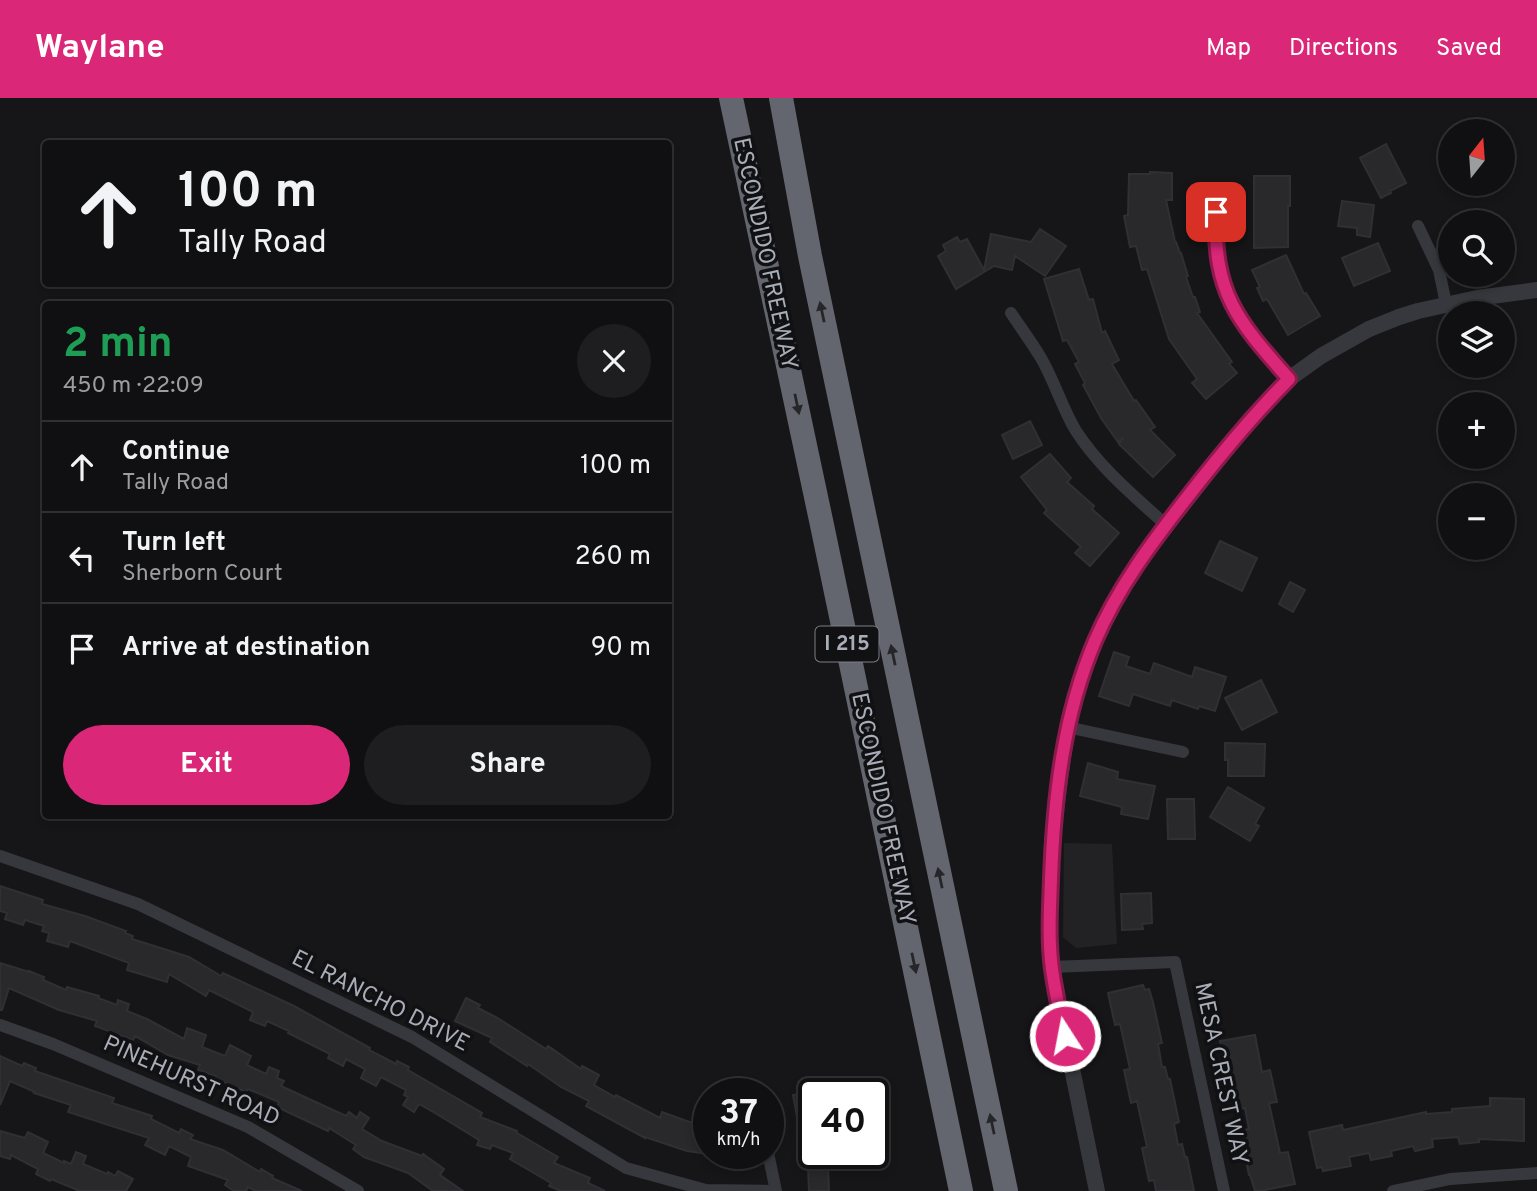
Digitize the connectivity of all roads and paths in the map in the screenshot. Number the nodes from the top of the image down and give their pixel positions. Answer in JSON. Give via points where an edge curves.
{"nodes":[{"id":1,"x":731,"y":98,"type":"edge"},
{"id":2,"x":781,"y":98,"type":"edge"},
{"id":3,"x":1216,"y":212,"type":"dead end"},
{"id":4,"x":1418,"y":226,"type":"dead end"},
{"id":5,"x":1537,"y":290,"type":"edge"},
{"id":6,"x":1445,"y":301,"type":"edge"},
{"id":7,"x":1462,"y":301,"type":"edge"},
{"id":8,"x":1438,"y":306,"type":"edge"},
{"id":9,"x":1011,"y":313,"type":"dead end"},
{"id":10,"x":1289,"y":379,"type":"junction"},
{"id":11,"x":1166,"y":525,"type":"junction"},
{"id":12,"x":1067,"y":727,"type":"junction"},
{"id":13,"x":1183,"y":752,"type":"dead end"},
{"id":14,"x":0,"y":856,"type":"edge"},
{"id":15,"x":1052,"y":967,"type":"junction"},
{"id":16,"x":0,"y":1024,"type":"edge"},
{"id":17,"x":771,"y":1169,"type":"edge"},
{"id":18,"x":1537,"y":1173,"type":"edge"},
{"id":19,"x":358,"y":1191,"type":"edge"},
{"id":20,"x":776,"y":1191,"type":"edge"},
{"id":21,"x":961,"y":1191,"type":"edge"},
{"id":22,"x":1006,"y":1191,"type":"edge"},
{"id":23,"x":1097,"y":1191,"type":"edge"},
{"id":24,"x":1224,"y":1191,"type":"edge"},
{"id":25,"x":1393,"y":1191,"type":"edge"}],
"edges":[{"from":1,"to":21,"type":"highway","name":"ESCONDIDO FREEWAY","number":"I 215","one_way":true},
{"from":22,"to":2,"type":"highway","name":"ESCONDIDO FREEWAY","number":"I 215","one_way":true},
{"from":3,"to":10,"type":"street","via":[[1217,263],[1223,286],[1245,328]]},
{"from":4,"to":6,"type":"street","via":[[1438,270]]},
{"from":5,"to":7,"type":"street"},
{"from":8,"to":10,"type":"street","via":[[1369,329]]},
{"from":9,"to":11,"type":"street","via":[[1042,359],[1063,407],[1092,453]]},
{"from":10,"to":11,"type":"street","via":[[1251,418]]},
{"from":11,"to":12,"type":"street","via":[[1120,591],[1095,640]]},
{"from":12,"to":13,"type":"street"},
{"from":12,"to":15,"type":"street","via":[[1052,841]]},
{"from":14,"to":20,"type":"street","name":"EL RANCHO DRIVE","via":[[138,904],[412,1037],[626,1168],[706,1190]]},
{"from":15,"to":23,"type":"street"},
{"from":15,"to":24,"type":"street","name":"MESA CREST WAY","via":[[1175,962]]},
{"from":16,"to":19,"type":"street","name":"PINEHURST ROAD","via":[[248,1127]]},
{"from":17,"to":20,"type":"street"},
{"from":18,"to":25,"type":"street","via":[[1450,1179]]}]}
